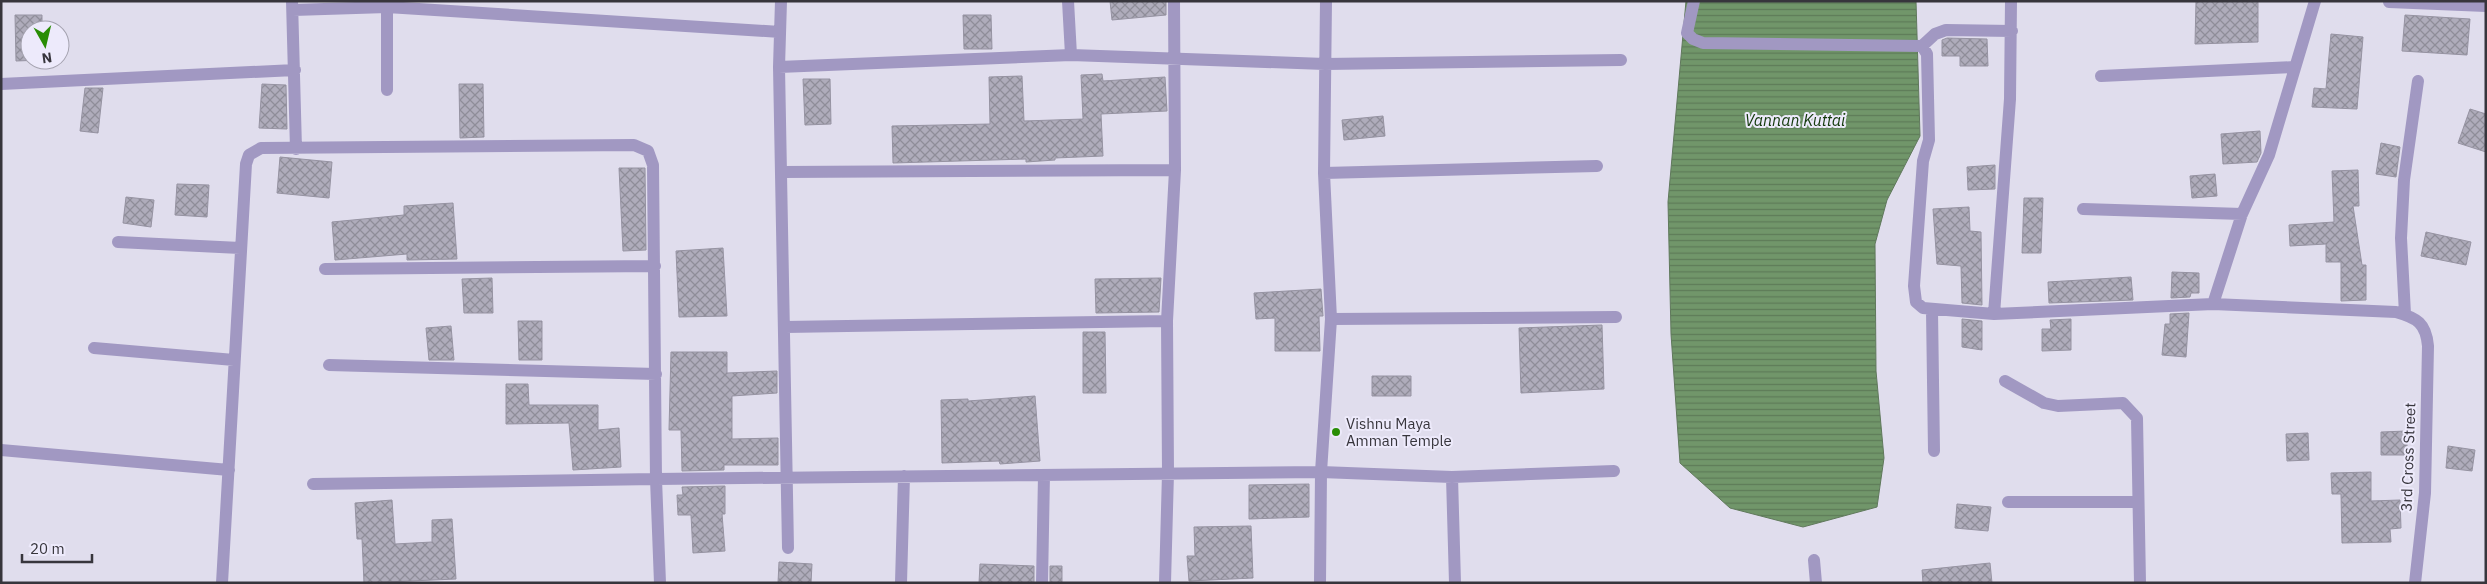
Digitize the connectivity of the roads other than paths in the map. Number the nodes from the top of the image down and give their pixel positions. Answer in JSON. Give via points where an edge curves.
{"nodes":[{"id":1,"x":781,"y":1,"type":"edge"},
{"id":2,"x":1068,"y":1,"type":"edge"},
{"id":3,"x":1174,"y":1,"type":"edge"},
{"id":4,"x":1326,"y":1,"type":"edge"},
{"id":5,"x":1694,"y":1,"type":"edge"},
{"id":6,"x":2012,"y":1,"type":"edge"},
{"id":7,"x":2315,"y":1,"type":"edge"},
{"id":8,"x":2389,"y":2,"type":"edge"},
{"id":9,"x":387,"y":4,"type":"edge"},
{"id":10,"x":292,"y":6,"type":"edge"},
{"id":11,"x":2486,"y":6,"type":"edge"},
{"id":12,"x":780,"y":32,"type":"junction"},
{"id":13,"x":2012,"y":32,"type":"junction"},
{"id":14,"x":1922,"y":46,"type":"junction"},
{"id":15,"x":1071,"y":55,"type":"junction"},
{"id":16,"x":1173,"y":58,"type":"junction"},
{"id":17,"x":1621,"y":60,"type":"dead end"},
{"id":18,"x":1325,"y":64,"type":"junction"},
{"id":19,"x":779,"y":67,"type":"junction"},
{"id":20,"x":2295,"y":68,"type":"junction"},
{"id":21,"x":295,"y":70,"type":"junction"},
{"id":22,"x":2101,"y":76,"type":"dead end"},
{"id":23,"x":2418,"y":81,"type":"dead end"},
{"id":24,"x":1,"y":84,"type":"edge"},
{"id":25,"x":387,"y":90,"type":"dead end"},
{"id":26,"x":296,"y":149,"type":"junction"},
{"id":27,"x":1597,"y":166,"type":"dead end"},
{"id":28,"x":1175,"y":170,"type":"junction"},
{"id":29,"x":782,"y":172,"type":"junction"},
{"id":30,"x":1324,"y":173,"type":"junction"},
{"id":31,"x":2083,"y":209,"type":"dead end"},
{"id":32,"x":2242,"y":214,"type":"junction"},
{"id":33,"x":118,"y":242,"type":"dead end"},
{"id":34,"x":240,"y":248,"type":"junction"},
{"id":35,"x":655,"y":266,"type":"junction"},
{"id":36,"x":325,"y":269,"type":"dead end"},
{"id":37,"x":2213,"y":304,"type":"junction"},
{"id":38,"x":1932,"y":311,"type":"junction"},
{"id":39,"x":1994,"y":314,"type":"junction"},
{"id":40,"x":2405,"y":314,"type":"junction"},
{"id":41,"x":1616,"y":317,"type":"dead end"},
{"id":42,"x":1331,"y":318,"type":"junction"},
{"id":43,"x":1167,"y":321,"type":"junction"},
{"id":44,"x":784,"y":327,"type":"junction"},
{"id":45,"x":94,"y":348,"type":"dead end"},
{"id":46,"x":234,"y":360,"type":"junction"},
{"id":47,"x":329,"y":365,"type":"dead end"},
{"id":48,"x":656,"y":374,"type":"junction"},
{"id":49,"x":2005,"y":380,"type":"dead end"},
{"id":50,"x":1,"y":450,"type":"edge"},
{"id":51,"x":1934,"y":451,"type":"dead end"},
{"id":52,"x":229,"y":470,"type":"junction"},
{"id":53,"x":1614,"y":471,"type":"dead end"},
{"id":54,"x":1321,"y":472,"type":"junction"},
{"id":55,"x":1168,"y":473,"type":"junction"},
{"id":56,"x":1044,"y":475,"type":"junction"},
{"id":57,"x":904,"y":476,"type":"junction"},
{"id":58,"x":1452,"y":477,"type":"junction"},
{"id":59,"x":788,"y":478,"type":"junction"},
{"id":60,"x":656,"y":479,"type":"junction"},
{"id":61,"x":313,"y":484,"type":"dead end"},
{"id":62,"x":2008,"y":502,"type":"dead end"},
{"id":63,"x":2138,"y":502,"type":"junction"},
{"id":64,"x":788,"y":548,"type":"dead end"},
{"id":65,"x":1814,"y":560,"type":"dead end"},
{"id":66,"x":222,"y":583,"type":"edge"},
{"id":67,"x":660,"y":583,"type":"edge"},
{"id":68,"x":901,"y":583,"type":"edge"},
{"id":69,"x":1042,"y":583,"type":"edge"},
{"id":70,"x":1165,"y":583,"type":"edge"},
{"id":71,"x":1320,"y":583,"type":"edge"},
{"id":72,"x":1455,"y":583,"type":"edge"},
{"id":73,"x":1816,"y":583,"type":"edge"},
{"id":74,"x":2140,"y":583,"type":"edge"},
{"id":75,"x":2415,"y":583,"type":"edge"}],
"edges":[{"from":1,"to":12,"type":"street"},
{"from":2,"to":15,"type":"street"},
{"from":3,"to":16,"type":"street"},
{"from":4,"to":18,"type":"street"},
{"from":5,"to":14,"type":"street","via":[[1687,33],[1703,43]]},
{"from":6,"to":13,"type":"street"},
{"from":7,"to":20,"type":"street"},
{"from":8,"to":11,"type":"street"},
{"from":9,"to":10,"type":"street"},
{"from":9,"to":12,"type":"street"},
{"from":9,"to":25,"type":"street"},
{"from":10,"to":21,"type":"street"},
{"from":12,"to":19,"type":"street"},
{"from":13,"to":14,"type":"street","via":[[1946,30],[1935,34]]},
{"from":13,"to":39,"type":"street"},
{"from":14,"to":38,"type":"street","via":[[1927,54],[1929,140],[1923,161],[1914,286],[1916,302]]},
{"from":15,"to":16,"type":"street"},
{"from":15,"to":19,"type":"street"},
{"from":16,"to":18,"type":"street"},
{"from":16,"to":28,"type":"street"},
{"from":17,"to":18,"type":"street"},
{"from":18,"to":30,"type":"street"},
{"from":19,"to":29,"type":"street"},
{"from":20,"to":22,"type":"street"},
{"from":20,"to":32,"type":"street","via":[[2269,155]]},
{"from":21,"to":24,"type":"street"},
{"from":21,"to":26,"type":"street"},
{"from":23,"to":40,"type":"street","via":[[2404,180],[2401,238]]},
{"from":26,"to":34,"type":"street","via":[[261,148],[248,155]]},
{"from":26,"to":35,"type":"street","via":[[634,145],[648,151],[653,165]]},
{"from":27,"to":30,"type":"street"},
{"from":28,"to":29,"type":"street"},
{"from":28,"to":43,"type":"street"},
{"from":29,"to":44,"type":"street"},
{"from":30,"to":42,"type":"street"},
{"from":31,"to":32,"type":"street"},
{"from":32,"to":37,"type":"street"},
{"from":33,"to":34,"type":"street"},
{"from":34,"to":46,"type":"street"},
{"from":35,"to":36,"type":"street"},
{"from":35,"to":48,"type":"street"},
{"from":37,"to":39,"type":"street"},
{"from":37,"to":40,"type":"street"},
{"from":38,"to":39,"type":"street"},
{"from":38,"to":51,"type":"street"},
{"from":40,"to":75,"type":"street","name":"3rd Cross Street","via":[[2422,325],[2427,333],[2425,493]]},
{"from":41,"to":42,"type":"street"},
{"from":42,"to":54,"type":"street"},
{"from":43,"to":44,"type":"street"},
{"from":43,"to":55,"type":"street"},
{"from":44,"to":59,"type":"street"},
{"from":45,"to":46,"type":"street"},
{"from":46,"to":52,"type":"street"},
{"from":47,"to":48,"type":"street"},
{"from":48,"to":60,"type":"street"},
{"from":49,"to":63,"type":"street","via":[[2044,402],[2058,406],[2122,403],[2131,411],[2137,418]]},
{"from":50,"to":52,"type":"street"},
{"from":52,"to":66,"type":"street"},
{"from":53,"to":58,"type":"street"},
{"from":54,"to":55,"type":"street"},
{"from":54,"to":58,"type":"street"},
{"from":54,"to":71,"type":"street"},
{"from":55,"to":56,"type":"street"},
{"from":55,"to":70,"type":"street"},
{"from":56,"to":57,"type":"street"},
{"from":56,"to":69,"type":"street"},
{"from":57,"to":59,"type":"street"},
{"from":57,"to":68,"type":"street"},
{"from":58,"to":72,"type":"street"},
{"from":59,"to":60,"type":"street"},
{"from":59,"to":64,"type":"street"},
{"from":60,"to":61,"type":"street"},
{"from":60,"to":67,"type":"street"},
{"from":62,"to":63,"type":"street"},
{"from":63,"to":74,"type":"street"},
{"from":65,"to":73,"type":"street"}]}
